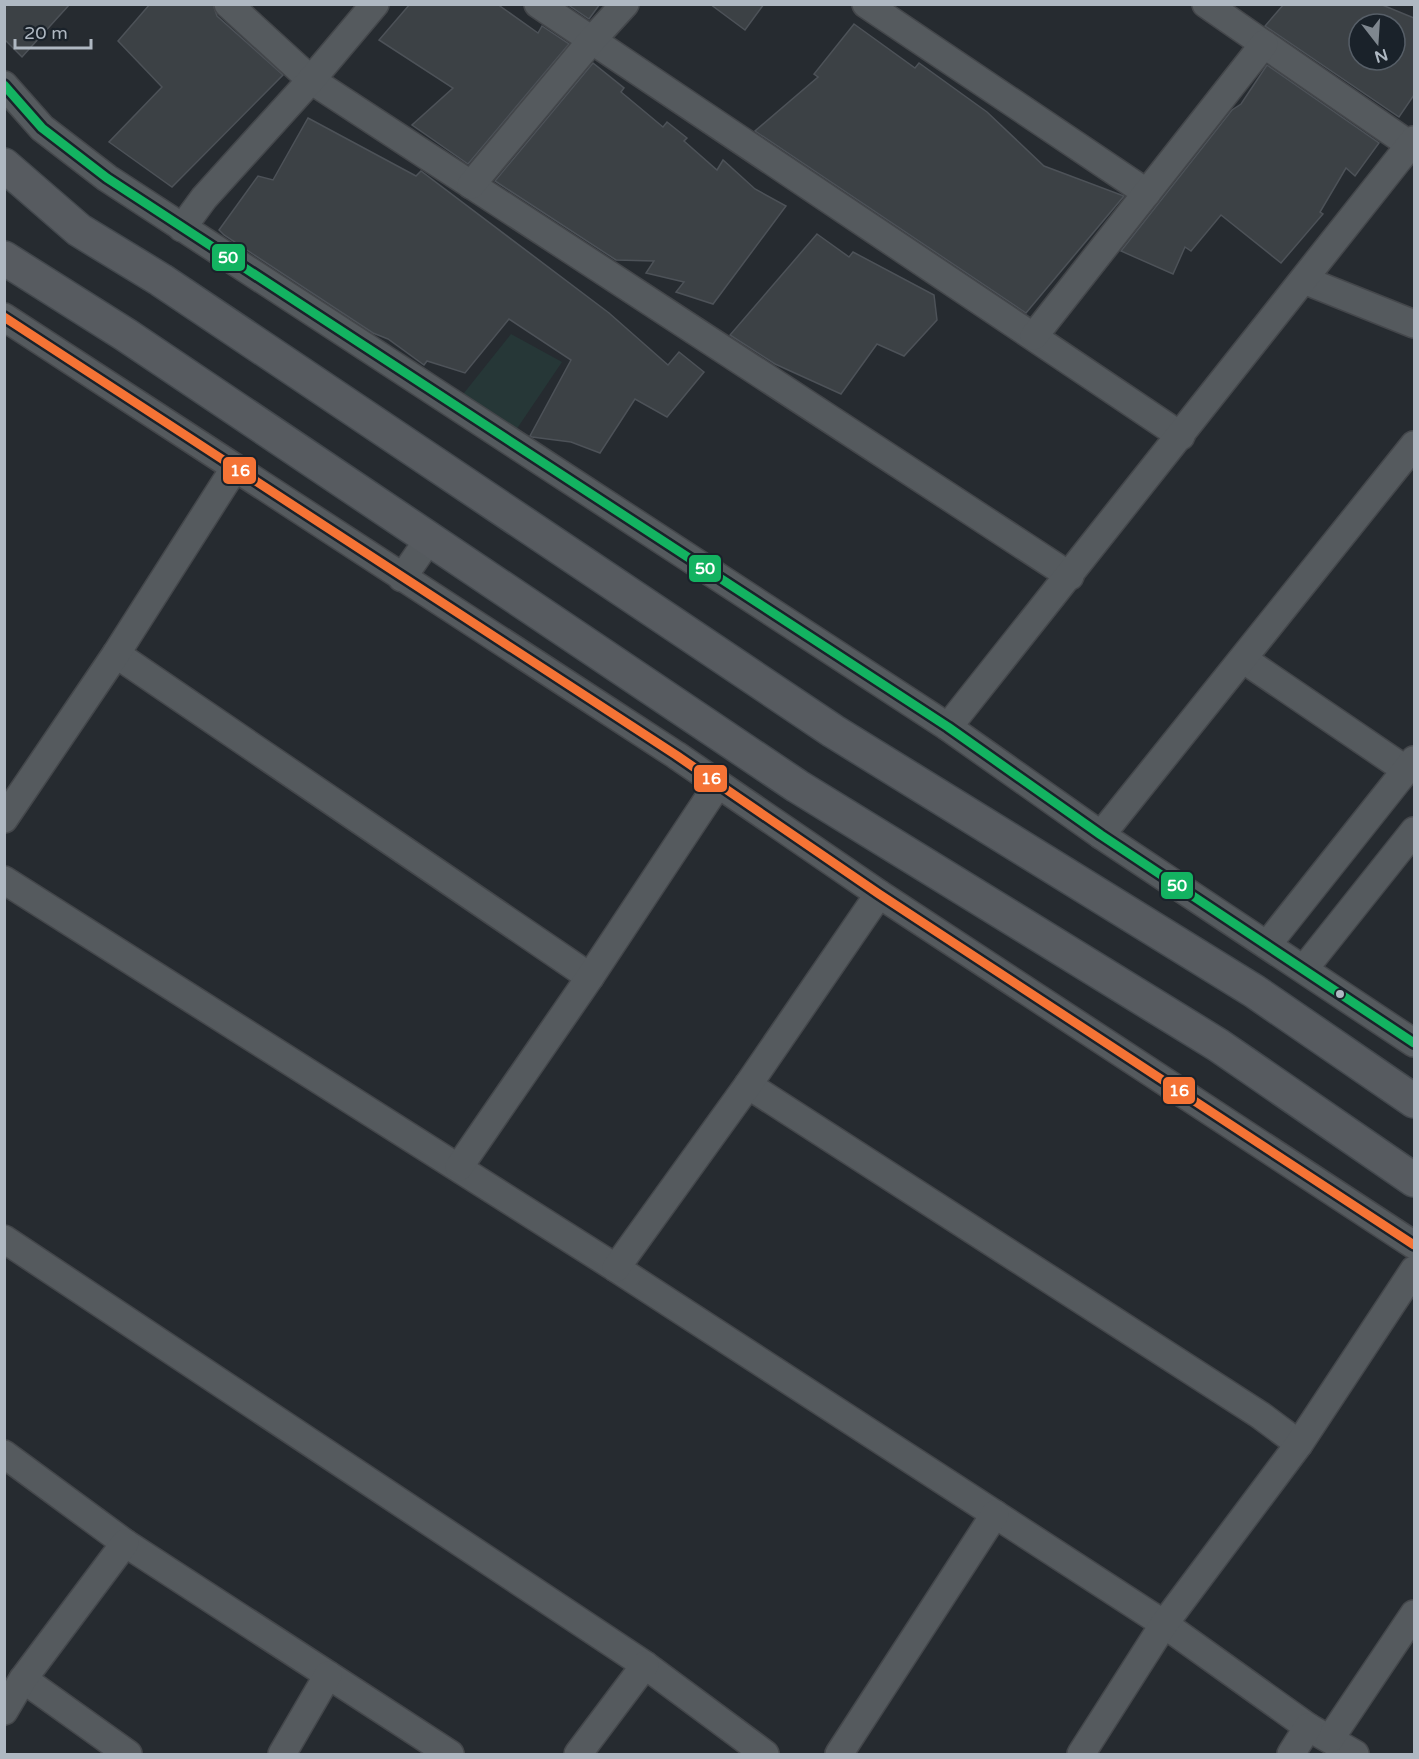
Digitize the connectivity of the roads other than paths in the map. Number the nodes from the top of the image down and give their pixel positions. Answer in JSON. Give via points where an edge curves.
{"nodes":[{"id":1,"x":228,"y":4,"type":"edge"},
{"id":2,"x":375,"y":4,"type":"edge"},
{"id":3,"x":538,"y":4,"type":"edge"},
{"id":4,"x":625,"y":4,"type":"edge"},
{"id":5,"x":866,"y":4,"type":"edge"},
{"id":6,"x":1206,"y":4,"type":"edge"},
{"id":7,"x":592,"y":40,"type":"junction"},
{"id":8,"x":1264,"y":44,"type":"junction"},
{"id":9,"x":311,"y":80,"type":"junction"},
{"id":10,"x":4,"y":85,"type":"edge"},
{"id":11,"x":1412,"y":143,"type":"edge"},
{"id":12,"x":4,"y":165,"type":"edge"},
{"id":13,"x":471,"y":185,"type":"junction"},
{"id":14,"x":1147,"y":193,"type":"junction"},
{"id":15,"x":182,"y":228,"type":"junction"},
{"id":16,"x":4,"y":258,"type":"edge"},
{"id":17,"x":1304,"y":280,"type":"junction"},
{"id":18,"x":4,"y":317,"type":"edge"},
{"id":19,"x":1414,"y":324,"type":"edge"},
{"id":20,"x":1034,"y":336,"type":"junction"},
{"id":21,"x":1181,"y":436,"type":"junction"},
{"id":22,"x":1414,"y":445,"type":"edge"},
{"id":23,"x":234,"y":469,"type":"junction"},
{"id":24,"x":429,"y":539,"type":"junction"},
{"id":25,"x":1070,"y":576,"type":"junction"},
{"id":26,"x":402,"y":578,"type":"junction"},
{"id":27,"x":116,"y":654,"type":"junction"},
{"id":28,"x":1243,"y":659,"type":"junction"},
{"id":29,"x":948,"y":727,"type":"junction"},
{"id":30,"x":1410,"y":765,"type":"edge"},
{"id":31,"x":718,"y":784,"type":"junction"},
{"id":32,"x":4,"y":819,"type":"edge"},
{"id":33,"x":1414,"y":831,"type":"edge"},
{"id":34,"x":1101,"y":835,"type":"junction"},
{"id":35,"x":4,"y":880,"type":"edge"},
{"id":36,"x":879,"y":894,"type":"junction"},
{"id":37,"x":1267,"y":945,"type":"junction"},
{"id":38,"x":1304,"y":969,"type":"junction"},
{"id":39,"x":590,"y":977,"type":"junction"},
{"id":40,"x":1414,"y":1043,"type":"edge"},
{"id":41,"x":748,"y":1085,"type":"junction"},
{"id":42,"x":1414,"y":1101,"type":"edge"},
{"id":43,"x":459,"y":1167,"type":"junction"},
{"id":44,"x":1414,"y":1180,"type":"edge"},
{"id":45,"x":4,"y":1239,"type":"edge"},
{"id":46,"x":1414,"y":1245,"type":"edge"},
{"id":47,"x":616,"y":1269,"type":"junction"},
{"id":48,"x":1414,"y":1270,"type":"edge"},
{"id":49,"x":1299,"y":1444,"type":"junction"},
{"id":50,"x":4,"y":1454,"type":"edge"},
{"id":51,"x":995,"y":1514,"type":"junction"},
{"id":52,"x":125,"y":1543,"type":"junction"},
{"id":53,"x":1414,"y":1614,"type":"edge"},
{"id":54,"x":1164,"y":1624,"type":"junction"},
{"id":55,"x":645,"y":1665,"type":"junction"},
{"id":56,"x":328,"y":1676,"type":"junction"},
{"id":57,"x":23,"y":1679,"type":"junction"},
{"id":58,"x":4,"y":1711,"type":"edge"},
{"id":59,"x":1319,"y":1733,"type":"junction"},
{"id":60,"x":128,"y":1755,"type":"edge"},
{"id":61,"x":282,"y":1755,"type":"edge"},
{"id":62,"x":450,"y":1755,"type":"edge"},
{"id":63,"x":578,"y":1755,"type":"edge"},
{"id":64,"x":765,"y":1755,"type":"edge"},
{"id":65,"x":839,"y":1755,"type":"edge"},
{"id":66,"x":1081,"y":1755,"type":"edge"},
{"id":67,"x":1291,"y":1755,"type":"edge"},
{"id":68,"x":1355,"y":1755,"type":"edge"}],
"edges":[{"from":1,"to":9,"type":"street"},
{"from":2,"to":9,"type":"street"},
{"from":3,"to":7,"type":"street"},
{"from":4,"to":7,"type":"street"},
{"from":5,"to":14,"type":"street"},
{"from":6,"to":8,"type":"street"},
{"from":7,"to":13,"type":"street"},
{"from":7,"to":20,"type":"street"},
{"from":8,"to":11,"type":"street"},
{"from":8,"to":14,"type":"street"},
{"from":9,"to":13,"type":"street"},
{"from":9,"to":15,"type":"street","via":[[204,198]]},
{"from":10,"to":15,"type":"street","via":[[42,128]]},
{"from":11,"to":17,"type":"street"},
{"from":12,"to":42,"type":"main road","via":[[80,230],[161,280],[833,731],[1254,991]]},
{"from":13,"to":25,"type":"street"},
{"from":14,"to":20,"type":"street"},
{"from":15,"to":29,"type":"street"},
{"from":16,"to":24,"type":"main road","via":[[126,335]]},
{"from":17,"to":19,"type":"street"},
{"from":17,"to":21,"type":"street"},
{"from":18,"to":23,"type":"street"},
{"from":20,"to":21,"type":"street"},
{"from":21,"to":25,"type":"street"},
{"from":22,"to":28,"type":"street"},
{"from":23,"to":26,"type":"street"},
{"from":23,"to":27,"type":"street"},
{"from":24,"to":26,"type":"street"},
{"from":24,"to":44,"type":"main road","via":[[797,786],[1218,1045]]},
{"from":25,"to":29,"type":"street"},
{"from":26,"to":31,"type":"street"},
{"from":27,"to":32,"type":"street"},
{"from":27,"to":39,"type":"street"},
{"from":28,"to":30,"type":"street"},
{"from":28,"to":34,"type":"street"},
{"from":29,"to":34,"type":"street"},
{"from":30,"to":37,"type":"street"},
{"from":31,"to":36,"type":"street"},
{"from":31,"to":39,"type":"street"},
{"from":33,"to":38,"type":"street"},
{"from":34,"to":37,"type":"street"},
{"from":35,"to":43,"type":"street"},
{"from":36,"to":41,"type":"street"},
{"from":36,"to":46,"type":"street"},
{"from":37,"to":38,"type":"street"},
{"from":38,"to":40,"type":"street"},
{"from":39,"to":43,"type":"street"},
{"from":41,"to":47,"type":"street"},
{"from":41,"to":49,"type":"street","via":[[1260,1415]]},
{"from":43,"to":47,"type":"street"},
{"from":45,"to":55,"type":"street"},
{"from":47,"to":51,"type":"street"},
{"from":48,"to":49,"type":"street"},
{"from":49,"to":54,"type":"street"},
{"from":50,"to":52,"type":"street"},
{"from":51,"to":54,"type":"street"},
{"from":51,"to":65,"type":"street"},
{"from":52,"to":56,"type":"street"},
{"from":52,"to":57,"type":"street"},
{"from":53,"to":59,"type":"street"},
{"from":54,"to":59,"type":"street"},
{"from":54,"to":66,"type":"street"},
{"from":55,"to":63,"type":"street"},
{"from":55,"to":64,"type":"street"},
{"from":56,"to":61,"type":"street"},
{"from":56,"to":62,"type":"street"},
{"from":57,"to":58,"type":"street"},
{"from":57,"to":60,"type":"street"},
{"from":59,"to":67,"type":"street"},
{"from":59,"to":68,"type":"street"}]}
